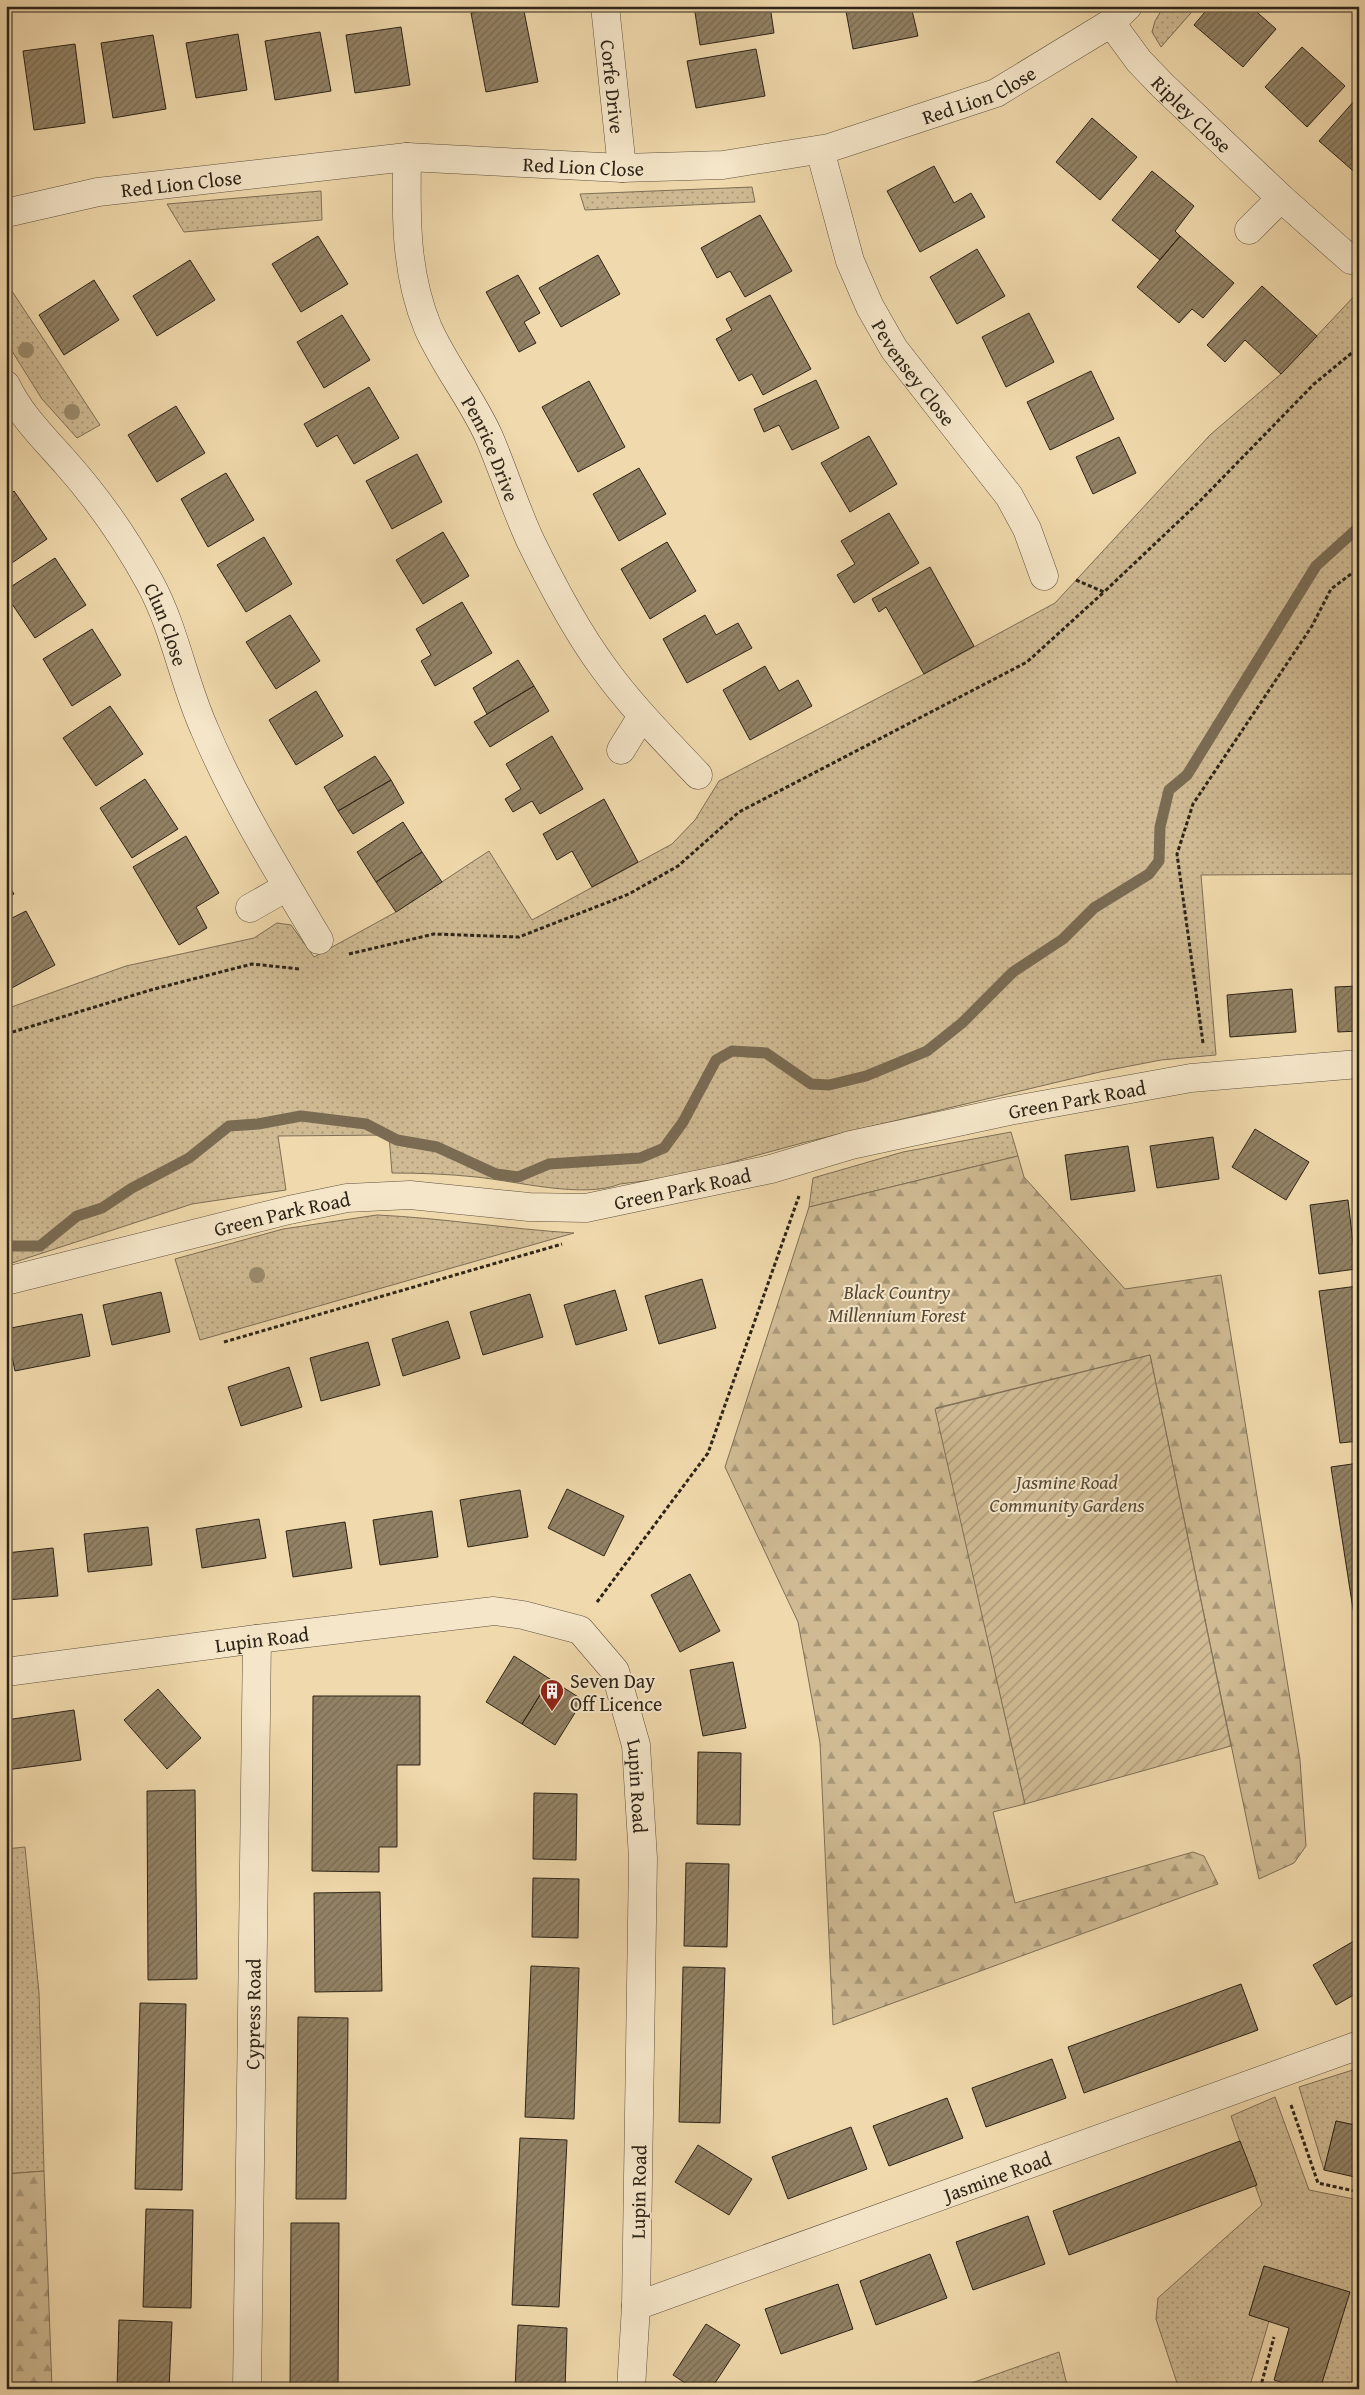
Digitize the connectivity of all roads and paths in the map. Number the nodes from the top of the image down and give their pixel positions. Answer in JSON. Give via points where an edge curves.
{"nodes":[{"id":1,"x":605,"y":6,"type":"edge"},
{"id":2,"x":1120,"y":15,"type":"edge"},
{"id":3,"x":820,"y":150,"type":"junction"},
{"id":4,"x":407,"y":157,"type":"junction"},
{"id":5,"x":622,"y":168,"type":"junction"},
{"id":6,"x":1281,"y":198,"type":"junction"},
{"id":7,"x":6,"y":213,"type":"edge"},
{"id":8,"x":1249,"y":230,"type":"dead end"},
{"id":9,"x":1351,"y":260,"type":"dead end"},
{"id":10,"x":1359,"y":347,"type":"edge"},
{"id":11,"x":6,"y":385,"type":"edge"},
{"id":12,"x":1359,"y":568,"type":"edge"},
{"id":13,"x":1044,"y":576,"type":"dead end"},
{"id":14,"x":1074,"y":579,"type":"dead end"},
{"id":15,"x":1104,"y":592,"type":"junction"},
{"id":16,"x":642,"y":716,"type":"junction"},
{"id":17,"x":622,"y":750,"type":"dead end"},
{"id":18,"x":698,"y":775,"type":"dead end"},
{"id":19,"x":287,"y":887,"type":"junction"},
{"id":20,"x":250,"y":908,"type":"dead end"},
{"id":21,"x":319,"y":940,"type":"dead end"},
{"id":22,"x":343,"y":956,"type":"dead end"},
{"id":23,"x":308,"y":966,"type":"dead end"},
{"id":24,"x":6,"y":1034,"type":"edge"},
{"id":25,"x":1359,"y":1064,"type":"edge"},
{"id":26,"x":1207,"y":1077,"type":"junction"},
{"id":27,"x":801,"y":1190,"type":"dead end"},
{"id":28,"x":563,"y":1243,"type":"dead end"},
{"id":29,"x":6,"y":1281,"type":"edge"},
{"id":30,"x":224,"y":1342,"type":"dead end"},
{"id":31,"x":596,"y":1604,"type":"dead end"},
{"id":32,"x":257,"y":1638,"type":"junction"},
{"id":33,"x":6,"y":1672,"type":"edge"},
{"id":34,"x":1359,"y":2045,"type":"edge"},
{"id":35,"x":1289,"y":2099,"type":"dead end"},
{"id":36,"x":1359,"y":2192,"type":"edge"},
{"id":37,"x":636,"y":2306,"type":"junction"},
{"id":38,"x":1274,"y":2336,"type":"dead end"},
{"id":39,"x":247,"y":2389,"type":"edge"},
{"id":40,"x":631,"y":2389,"type":"edge"},
{"id":41,"x":1260,"y":2389,"type":"edge"}],
"edges":[{"from":1,"to":5,"type":"street","name":"Corfe Drive"},
{"from":2,"to":3,"type":"street","name":"Red Lion Close","via":[[996,94]]},
{"from":2,"to":6,"type":"street","name":"Ripley Close","via":[[1139,61]]},
{"from":3,"to":5,"type":"street","name":"Red Lion Close","via":[[723,165]]},
{"from":3,"to":13,"type":"street","name":"Pevensey Close","via":[[850,261],[870,307],[894,349],[1009,496],[1027,529]]},
{"from":4,"to":5,"type":"street","name":"Red Lion Close"},
{"from":4,"to":7,"type":"street","name":"Red Lion Close","via":[[98,192]]},
{"from":4,"to":16,"type":"street","name":"Penrice Drive","via":[[406,231],[415,291],[429,329],[472,403],[531,542],[564,604],[602,667]]},
{"from":6,"to":8,"type":"street"},
{"from":6,"to":9,"type":"street","name":"Ripley Close"},
{"from":10,"to":15,"type":"path","via":[[1314,384],[1198,503]]},
{"from":11,"to":19,"type":"street","name":"Clun Close","via":[[36,432],[102,509],[150,584],[170,626],[198,715],[218,761]]},
{"from":12,"to":26,"type":"path","via":[[1331,589],[1312,626],[1193,804],[1177,854]]},
{"from":14,"to":15,"type":"path"},
{"from":15,"to":22,"type":"path","via":[[1027,662],[739,812],[678,866],[629,894],[520,937],[434,934]]},
{"from":16,"to":17,"type":"street"},
{"from":16,"to":18,"type":"street","name":"Penrice Drive"},
{"from":19,"to":20,"type":"street"},
{"from":19,"to":21,"type":"street","name":"Clun Close"},
{"from":23,"to":24,"type":"path","via":[[299,969],[252,964],[154,989]]},
{"from":25,"to":26,"type":"street","name":"Green Park Road"},
{"from":26,"to":29,"type":"street","name":"Green Park Road","via":[[1009,1111],[851,1145],[771,1169],[586,1208],[529,1207],[410,1195],[347,1198]]},
{"from":27,"to":31,"type":"path","via":[[708,1453]]},
{"from":28,"to":30,"type":"path"},
{"from":32,"to":33,"type":"street","name":"Lupin Road"},
{"from":32,"to":37,"type":"street","name":"Lupin Road","via":[[494,1611],[580,1630],[615,1671],[636,1745],[643,1858]]},
{"from":32,"to":39,"type":"street","name":"Cypress Road"},
{"from":34,"to":37,"type":"street","name":"Jasmine Road"},
{"from":35,"to":36,"type":"path","via":[[1318,2183]]},
{"from":37,"to":40,"type":"street","name":"Lupin Road"},
{"from":38,"to":41,"type":"path"}]}
